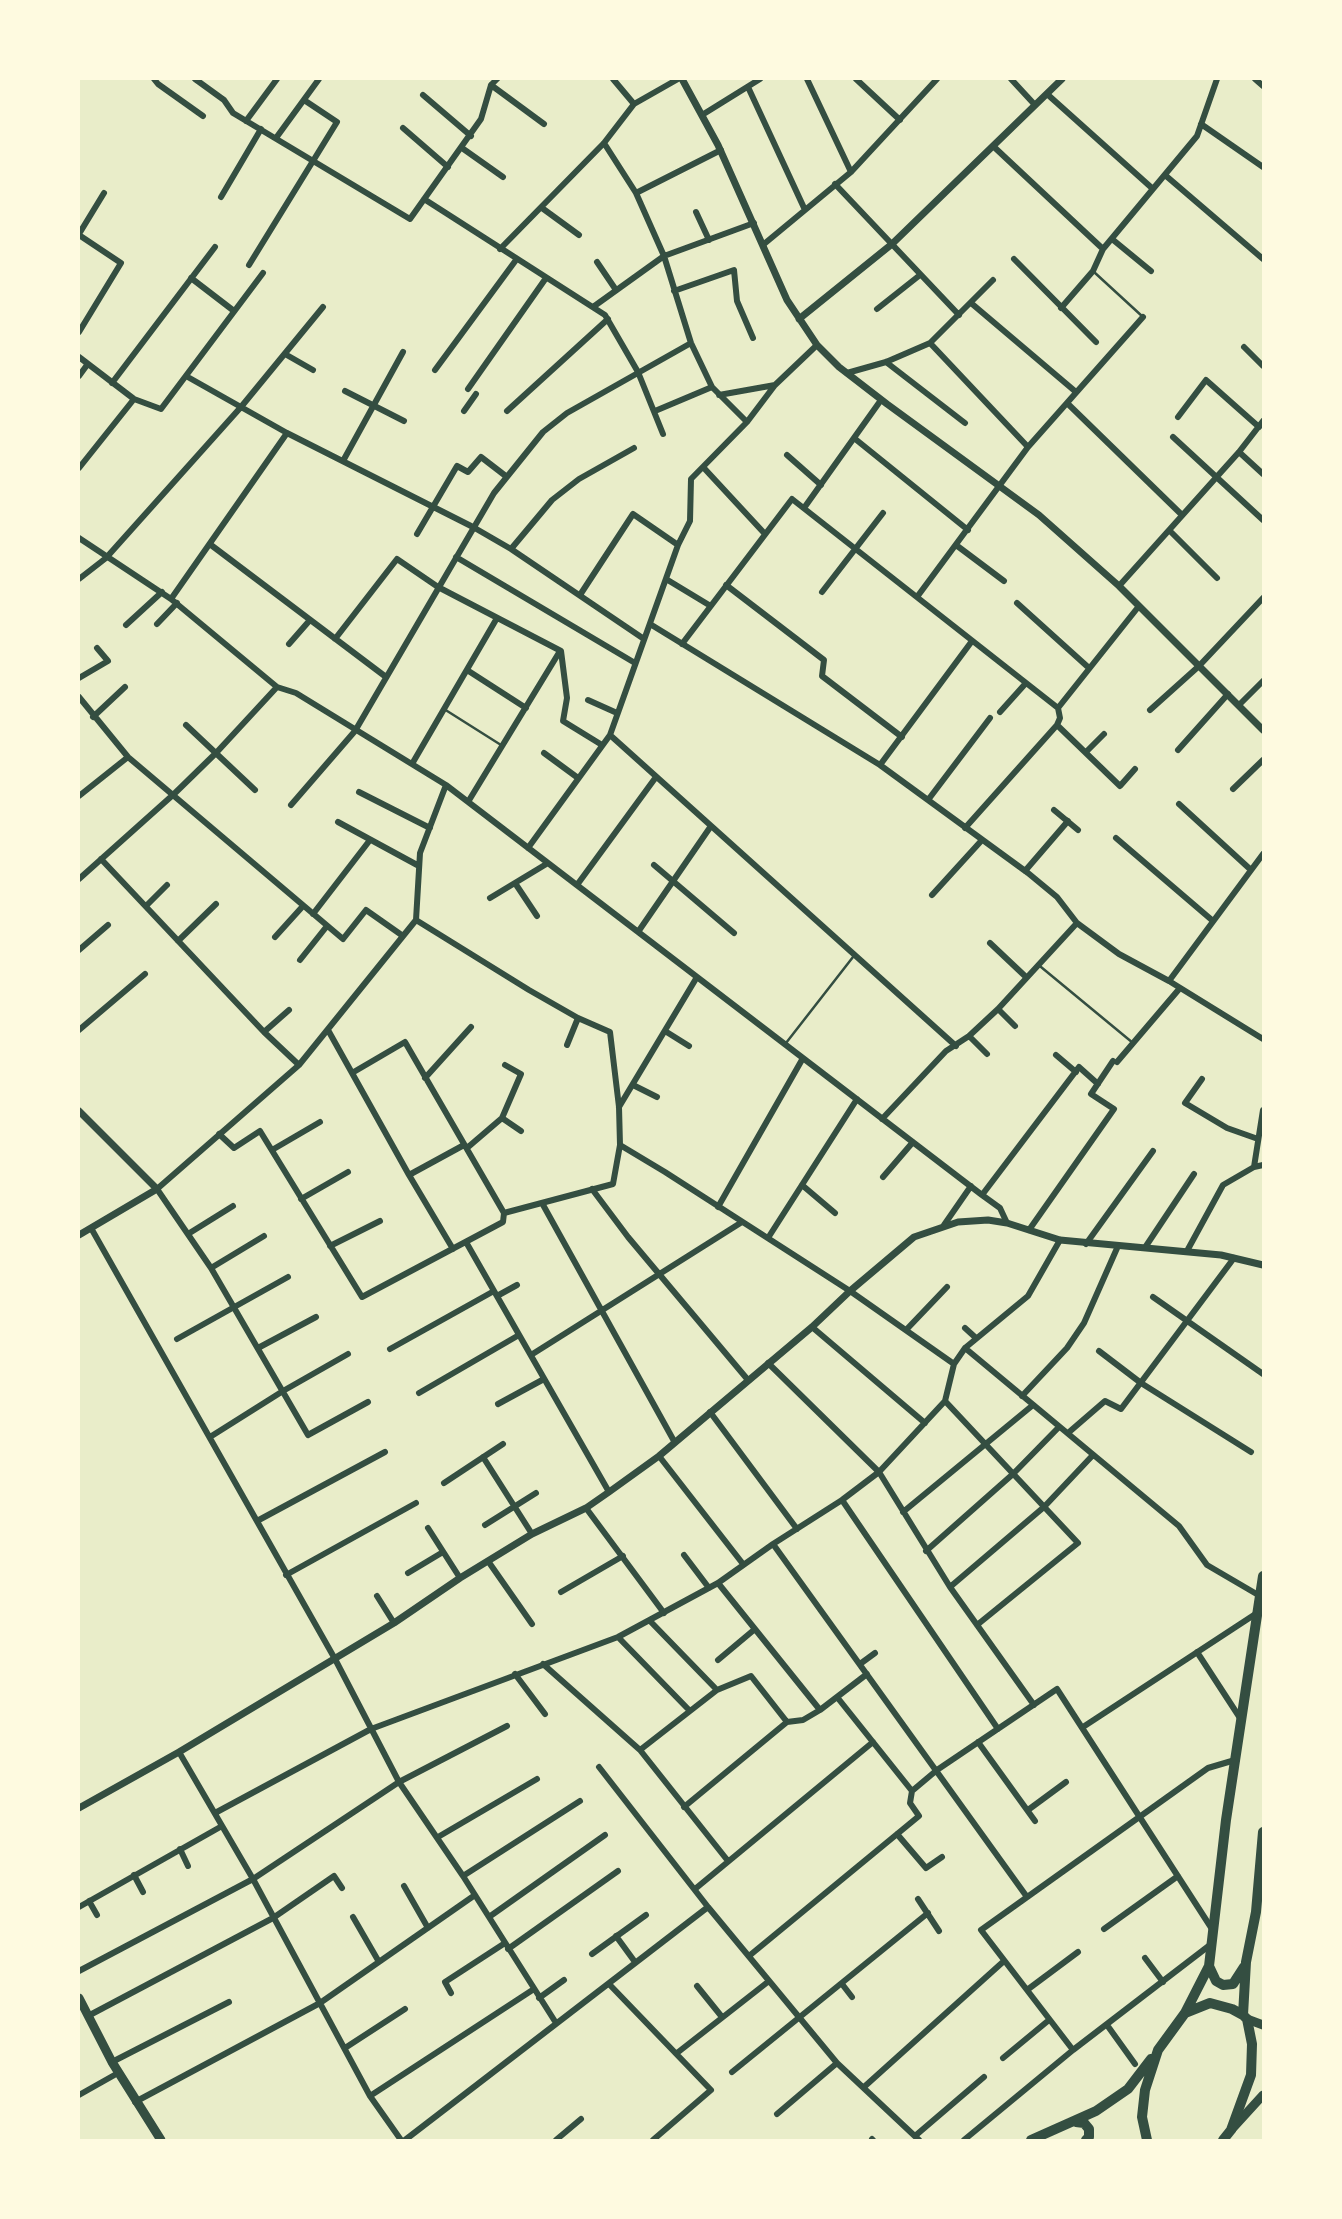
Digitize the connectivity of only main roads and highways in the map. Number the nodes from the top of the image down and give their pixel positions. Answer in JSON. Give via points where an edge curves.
{"nodes":[{"id":1,"x":1263,"y":1576,"type":"edge"},
{"id":2,"x":1263,"y":1832,"type":"edge"},
{"id":3,"x":1259,"y":1912,"type":"edge"},
{"id":4,"x":1246,"y":1962,"type":"junction"},
{"id":5,"x":1209,"y":1966,"type":"junction"},
{"id":6,"x":79,"y":1998,"type":"edge"},
{"id":7,"x":1185,"y":2013,"type":"junction"},
{"id":8,"x":1245,"y":2017,"type":"junction"},
{"id":9,"x":1263,"y":2025,"type":"edge"},
{"id":10,"x":1158,"y":2050,"type":"junction"},
{"id":11,"x":1263,"y":2095,"type":"edge"},
{"id":12,"x":1076,"y":2122,"type":"junction"},
{"id":13,"x":1226,"y":2137,"type":"edge"},
{"id":14,"x":161,"y":2140,"type":"edge"},
{"id":15,"x":1031,"y":2140,"type":"edge"},
{"id":16,"x":1086,"y":2140,"type":"edge"},
{"id":17,"x":1147,"y":2140,"type":"edge"}],
"edges":[{"from":1,"to":5,"type":"main road"},
{"from":2,"to":3,"type":"main road"},
{"from":3,"to":4,"type":"main road"},
{"from":4,"to":5,"type":"main road","via":[[1233,1984],[1216,1981]]},
{"from":4,"to":8,"type":"main road"},
{"from":5,"to":7,"type":"main road"},
{"from":6,"to":14,"type":"main road","via":[[118,2073]]},
{"from":7,"to":8,"type":"main road","via":[[1210,2003]]},
{"from":7,"to":10,"type":"main road"},
{"from":8,"to":9,"type":"main road"},
{"from":8,"to":13,"type":"main road","via":[[1252,2044],[1251,2075]]},
{"from":10,"to":12,"type":"main road","via":[[1128,2089]]},
{"from":10,"to":17,"type":"main road","via":[[1145,2090],[1142,2117]]},
{"from":11,"to":13,"type":"main road"},
{"from":12,"to":15,"type":"main road"},
{"from":12,"to":16,"type":"main road","via":[[1089,2129]]}]}
